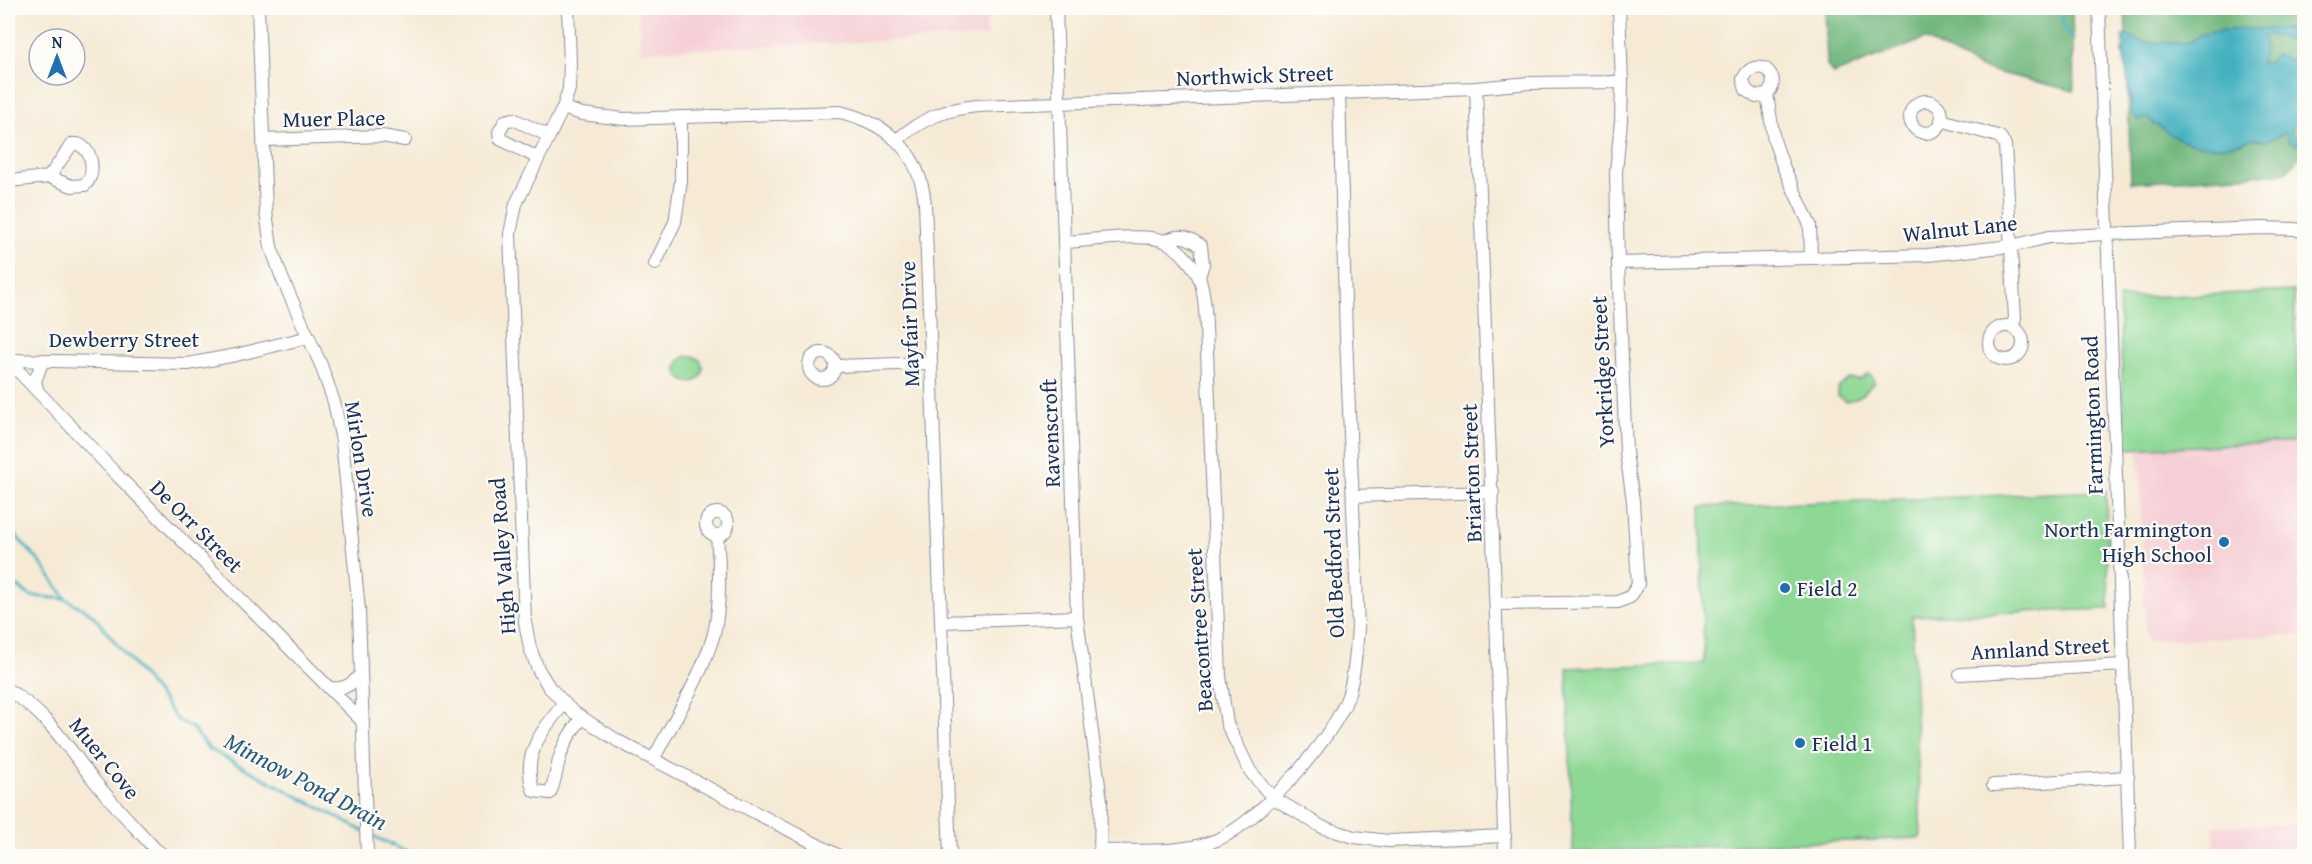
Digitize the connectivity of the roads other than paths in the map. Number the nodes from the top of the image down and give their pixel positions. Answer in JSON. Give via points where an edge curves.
{"nodes":[{"id":1,"x":258,"y":8,"type":"edge"},
{"id":2,"x":568,"y":8,"type":"edge"},
{"id":3,"x":1056,"y":8,"type":"edge"},
{"id":4,"x":1619,"y":8,"type":"edge"},
{"id":5,"x":2099,"y":8,"type":"edge"},
{"id":6,"x":1622,"y":82,"type":"junction"},
{"id":7,"x":1476,"y":88,"type":"junction"},
{"id":8,"x":1339,"y":93,"type":"junction"},
{"id":9,"x":1767,"y":94,"type":"dead end"},
{"id":10,"x":1059,"y":104,"type":"junction"},
{"id":11,"x":563,"y":108,"type":"junction"},
{"id":12,"x":681,"y":117,"type":"junction"},
{"id":13,"x":1941,"y":120,"type":"dead end"},
{"id":14,"x":549,"y":136,"type":"junction"},
{"id":15,"x":898,"y":139,"type":"junction"},
{"id":16,"x":264,"y":140,"type":"junction"},
{"id":17,"x":405,"y":140,"type":"dead end"},
{"id":18,"x":538,"y":158,"type":"junction"},
{"id":19,"x":49,"y":177,"type":"dead end"},
{"id":20,"x":8,"y":181,"type":"edge"},
{"id":21,"x":2304,"y":232,"type":"edge"},
{"id":22,"x":2107,"y":234,"type":"junction"},
{"id":23,"x":1166,"y":241,"type":"junction"},
{"id":24,"x":1065,"y":242,"type":"junction"},
{"id":25,"x":2012,"y":246,"type":"junction"},
{"id":26,"x":1811,"y":258,"type":"junction"},
{"id":27,"x":1618,"y":263,"type":"junction"},
{"id":28,"x":655,"y":264,"type":"dead end"},
{"id":29,"x":1199,"y":277,"type":"junction"},
{"id":30,"x":2012,"y":327,"type":"dead end"},
{"id":31,"x":309,"y":337,"type":"junction"},
{"id":32,"x":8,"y":360,"type":"edge"},
{"id":33,"x":43,"y":360,"type":"junction"},
{"id":34,"x":931,"y":363,"type":"junction"},
{"id":35,"x":835,"y":366,"type":"dead end"},
{"id":36,"x":38,"y":392,"type":"junction"},
{"id":37,"x":1493,"y":492,"type":"junction"},
{"id":38,"x":1353,"y":496,"type":"junction"},
{"id":39,"x":717,"y":536,"type":"dead end"},
{"id":40,"x":1497,"y":604,"type":"junction"},
{"id":41,"x":1077,"y":617,"type":"junction"},
{"id":42,"x":941,"y":622,"type":"junction"},
{"id":43,"x":2123,"y":665,"type":"junction"},
{"id":44,"x":361,"y":674,"type":"junction"},
{"id":45,"x":1960,"y":674,"type":"dead end"},
{"id":46,"x":329,"y":688,"type":"junction"},
{"id":47,"x":8,"y":690,"type":"edge"},
{"id":48,"x":564,"y":704,"type":"junction"},
{"id":49,"x":582,"y":718,"type":"junction"},
{"id":50,"x":363,"y":722,"type":"junction"},
{"id":51,"x":654,"y":758,"type":"junction"},
{"id":52,"x":2128,"y":777,"type":"junction"},
{"id":53,"x":1993,"y":785,"type":"dead end"},
{"id":54,"x":1272,"y":797,"type":"junction"},
{"id":55,"x":1504,"y":836,"type":"junction"},
{"id":56,"x":367,"y":852,"type":"edge"},
{"id":57,"x":1100,"y":854,"type":"edge"},
{"id":58,"x":165,"y":856,"type":"edge"},
{"id":59,"x":839,"y":856,"type":"edge"},
{"id":60,"x":950,"y":856,"type":"edge"},
{"id":61,"x":1505,"y":856,"type":"edge"},
{"id":62,"x":2130,"y":856,"type":"edge"}],
"edges":[{"from":1,"to":16,"type":"street","name":"Mirlon Drive"},
{"from":2,"to":11,"type":"street","name":"High Valley Road","via":[[570,78]]},
{"from":3,"to":10,"type":"street","name":"Ravenscroft"},
{"from":4,"to":6,"type":"street","name":"Yorkridge Street"},
{"from":5,"to":22,"type":"street","name":"Farmington Road"},
{"from":6,"to":7,"type":"street","name":"Northwick Street"},
{"from":6,"to":27,"type":"street","name":"Yorkridge Street","via":[[1616,172]]},
{"from":7,"to":8,"type":"street","name":"Northwick Street"},
{"from":7,"to":37,"type":"street","name":"Briarton Street"},
{"from":8,"to":10,"type":"street","name":"Northwick Street"},
{"from":8,"to":38,"type":"street","name":"Old Bedford Street"},
{"from":9,"to":26,"type":"street","via":[[1774,140],[1810,225]]},
{"from":10,"to":15,"type":"street","name":"Northwick Street","via":[[951,110],[915,125]]},
{"from":10,"to":24,"type":"street","name":"Ravenscroft"},
{"from":11,"to":12,"type":"street","name":"Mayfair Drive","via":[[624,118]]},
{"from":11,"to":14,"type":"street","name":"High Valley Road"},
{"from":12,"to":15,"type":"street","name":"Mayfair Drive","via":[[840,112],[871,122]]},
{"from":12,"to":28,"type":"street","via":[[681,181],[675,222]]},
{"from":13,"to":25,"type":"street","via":[[2000,137],[2005,145]]},
{"from":14,"to":18,"type":"street","name":"High Valley Road"},
{"from":14,"to":18,"type":"street","via":[[513,118],[505,121],[499,132],[500,139]]},
{"from":15,"to":34,"type":"street","name":"Mayfair Drive","via":[[917,168],[924,188]]},
{"from":16,"to":17,"type":"street","name":"Muer Place","via":[[382,136]]},
{"from":16,"to":31,"type":"street","name":"Mirlon Drive","via":[[271,247]]},
{"from":18,"to":48,"type":"street","name":"High Valley Road","via":[[516,204],[509,244],[521,560],[530,648],[544,680]]},
{"from":19,"to":20,"type":"street"},
{"from":21,"to":22,"type":"street","name":"Walnut Lane","via":[[2261,228]]},
{"from":22,"to":25,"type":"street","name":"Walnut Lane","via":[[2049,237]]},
{"from":22,"to":43,"type":"street","name":"Farmington Road"},
{"from":23,"to":24,"type":"street","name":"Beacontree Street","via":[[1145,238]]},
{"from":23,"to":29,"type":"street","name":"Beacontree Street","via":[[1185,257]]},
{"from":23,"to":29,"type":"street","name":"Beacontree Street","via":[[1179,236],[1191,238],[1201,246],[1203,264]]},
{"from":24,"to":41,"type":"street","name":"Ravenscroft"},
{"from":25,"to":26,"type":"street","name":"Walnut Lane","via":[[1927,255]]},
{"from":25,"to":30,"type":"street"},
{"from":26,"to":27,"type":"street","name":"Walnut Lane"},
{"from":27,"to":40,"type":"street","name":"Yorkridge Street","via":[[1626,452],[1638,585],[1630,597],[1618,602]]},
{"from":29,"to":54,"type":"street","name":"Beacontree Street","via":[[1206,326],[1220,676],[1227,724],[1250,771]]},
{"from":31,"to":33,"type":"street","name":"Dewberry Street","via":[[188,364]]},
{"from":31,"to":44,"type":"street","name":"Mirlon Drive","via":[[334,402],[342,441],[359,610]]},
{"from":32,"to":33,"type":"street","name":"Dewberry Street"},
{"from":32,"to":36,"type":"street","name":"De Orr Street"},
{"from":33,"to":36,"type":"street","via":[[35,381]]},
{"from":34,"to":35,"type":"street"},
{"from":34,"to":42,"type":"street","name":"Mayfair Drive"},
{"from":36,"to":46,"type":"street","name":"De Orr Street"},
{"from":37,"to":38,"type":"street"},
{"from":37,"to":40,"type":"street","name":"Briarton Street"},
{"from":38,"to":54,"type":"street","name":"Old Bedford Street","via":[[1358,628],[1355,667],[1347,698],[1309,760]]},
{"from":39,"to":51,"type":"street","via":[[718,598],[713,636]]},
{"from":40,"to":55,"type":"street","name":"Briarton Street"},
{"from":41,"to":42,"type":"street"},
{"from":41,"to":57,"type":"street","name":"Ravenscroft","via":[[1099,780]]},
{"from":42,"to":60,"type":"street","name":"Mayfair Drive"},
{"from":43,"to":45,"type":"street","name":"Annland Street"},
{"from":43,"to":52,"type":"street","name":"Farmington Road"},
{"from":44,"to":46,"type":"street","via":[[351,684]]},
{"from":44,"to":50,"type":"street","name":"Mirlon Drive"},
{"from":46,"to":50,"type":"street","name":"De Orr Street"},
{"from":47,"to":58,"type":"street","name":"Muer Cove","via":[[54,727],[97,784]]},
{"from":48,"to":49,"type":"street","name":"High Valley Road"},
{"from":48,"to":49,"type":"street","via":[[541,731],[533,750],[529,779],[534,791],[550,793],[566,741]]},
{"from":49,"to":51,"type":"street","name":"High Valley Road"},
{"from":50,"to":56,"type":"street","name":"Mirlon Drive"},
{"from":51,"to":59,"type":"street","name":"High Valley Road"},
{"from":52,"to":53,"type":"street"},
{"from":52,"to":62,"type":"street","name":"Farmington Road"},
{"from":54,"to":55,"type":"street","name":"Beacontree Street","via":[[1322,827],[1354,837],[1389,841]]},
{"from":54,"to":57,"type":"street","name":"Old Bedford Street","via":[[1230,834],[1202,845]]},
{"from":55,"to":61,"type":"street","name":"Briarton Street"}]}
